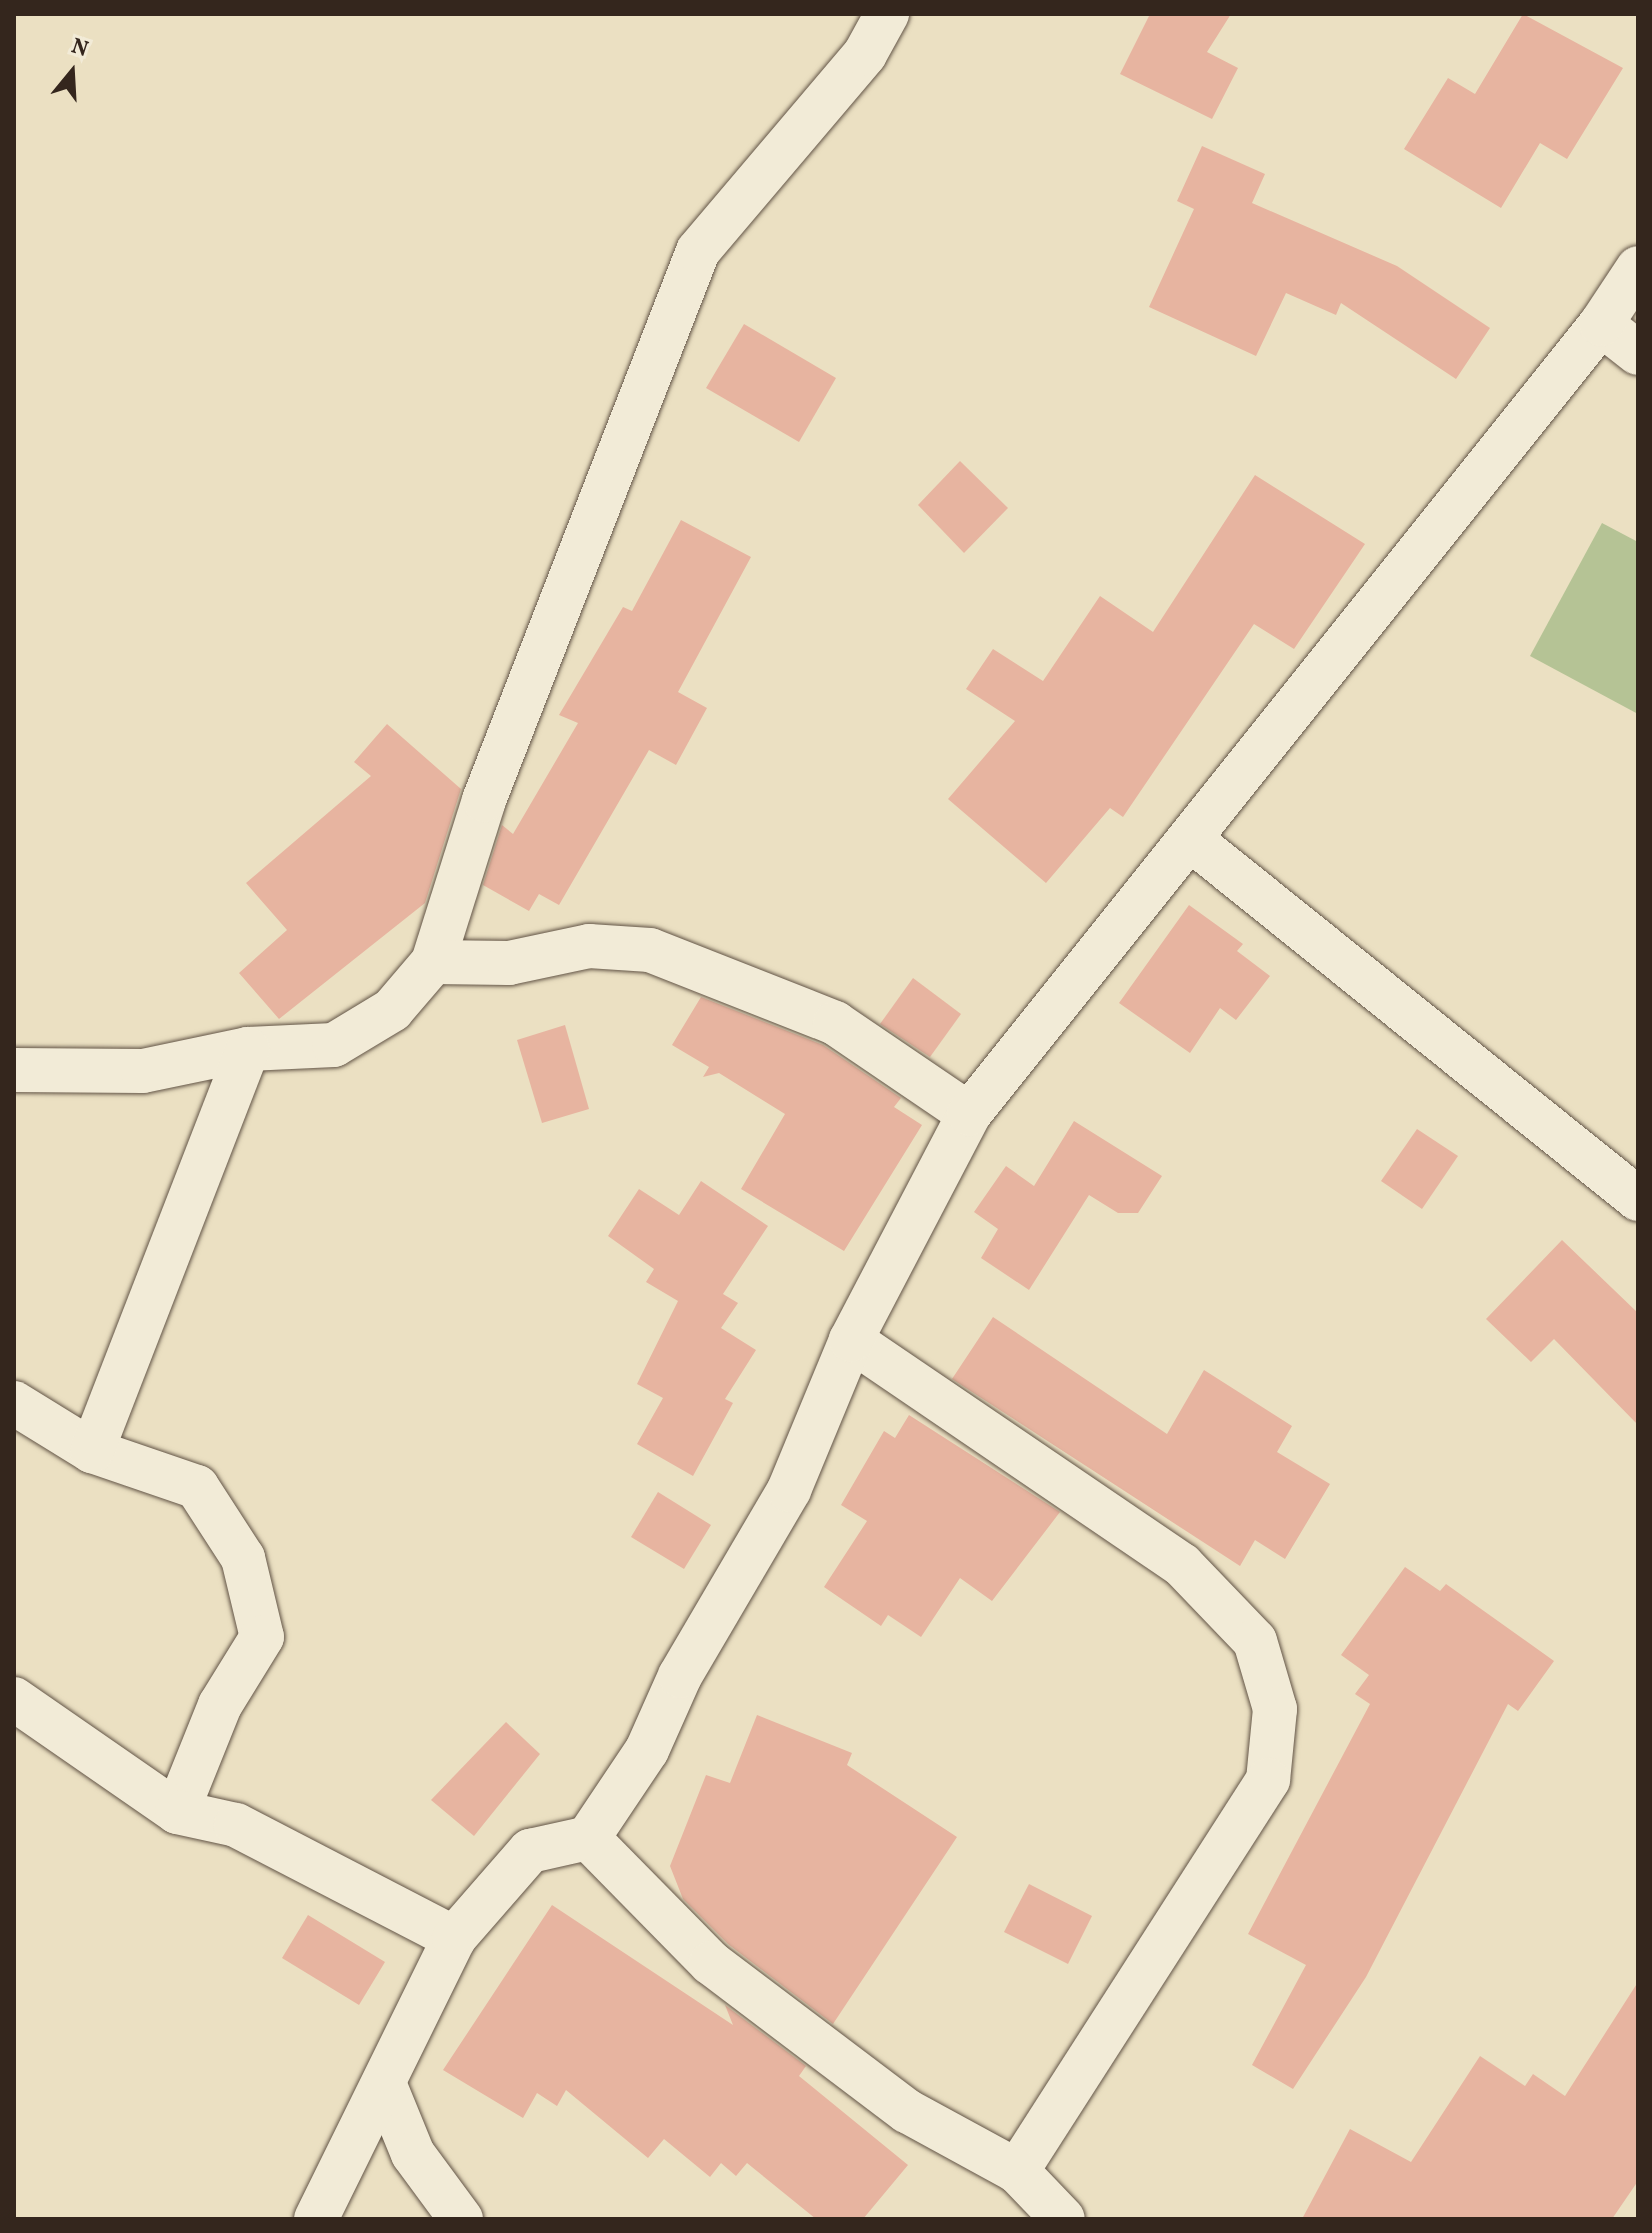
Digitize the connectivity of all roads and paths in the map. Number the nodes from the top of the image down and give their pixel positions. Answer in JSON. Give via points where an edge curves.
{"nodes":[{"id":1,"x":887,"y":14,"type":"edge"},
{"id":2,"x":1638,"y":268,"type":"edge"},
{"id":3,"x":1601,"y":324,"type":"junction"},
{"id":4,"x":1638,"y":353,"type":"edge"},
{"id":5,"x":1190,"y":839,"type":"junction"},
{"id":6,"x":433,"y":962,"type":"junction"},
{"id":7,"x":248,"y":1049,"type":"junction"},
{"id":8,"x":14,"y":1070,"type":"edge"},
{"id":9,"x":969,"y":1114,"type":"junction"},
{"id":10,"x":1638,"y":1199,"type":"edge"},
{"id":11,"x":851,"y":1340,"type":"junction"},
{"id":12,"x":14,"y":1403,"type":"edge"},
{"id":13,"x":92,"y":1451,"type":"junction"},
{"id":14,"x":14,"y":1699,"type":"edge"},
{"id":15,"x":177,"y":1812,"type":"junction"},
{"id":16,"x":588,"y":1838,"type":"junction"},
{"id":17,"x":454,"y":1938,"type":"junction"},
{"id":18,"x":386,"y":2088,"type":"junction"},
{"id":19,"x":1017,"y":2171,"type":"junction"},
{"id":20,"x":316,"y":2219,"type":"edge"},
{"id":21,"x":461,"y":2219,"type":"edge"},
{"id":22,"x":1063,"y":2219,"type":"edge"}],
"edges":[{"from":1,"to":6,"type":"street","via":[[865,54],[698,251],[484,800]]},
{"from":2,"to":3,"type":"street"},
{"from":3,"to":4,"type":"street"},
{"from":3,"to":5,"type":"street"},
{"from":5,"to":9,"type":"street"},
{"from":5,"to":10,"type":"street"},
{"from":6,"to":7,"type":"street","via":[[392,1010],[334,1045]]},
{"from":6,"to":9,"type":"street","via":[[509,963],[589,946],[650,950],[835,1023]]},
{"from":7,"to":8,"type":"street","via":[[143,1071]]},
{"from":7,"to":13,"type":"street"},
{"from":9,"to":11,"type":"street"},
{"from":11,"to":16,"type":"street","via":[[789,1490],[680,1676],[647,1750]]},
{"from":11,"to":19,"type":"street","via":[[1182,1565],[1255,1641],[1275,1709],[1268,1780]]},
{"from":12,"to":13,"type":"street"},
{"from":13,"to":15,"type":"street","via":[[197,1487],[243,1558],[262,1637],[220,1705]]},
{"from":14,"to":15,"type":"street"},
{"from":15,"to":17,"type":"street","via":[[236,1825]]},
{"from":16,"to":17,"type":"street","via":[[530,1851]]},
{"from":16,"to":19,"type":"street","via":[[711,1963],[907,2111]]},
{"from":17,"to":18,"type":"street"},
{"from":18,"to":20,"type":"street"},
{"from":18,"to":21,"type":"street","via":[[413,2154]]},
{"from":19,"to":22,"type":"street"}]}
